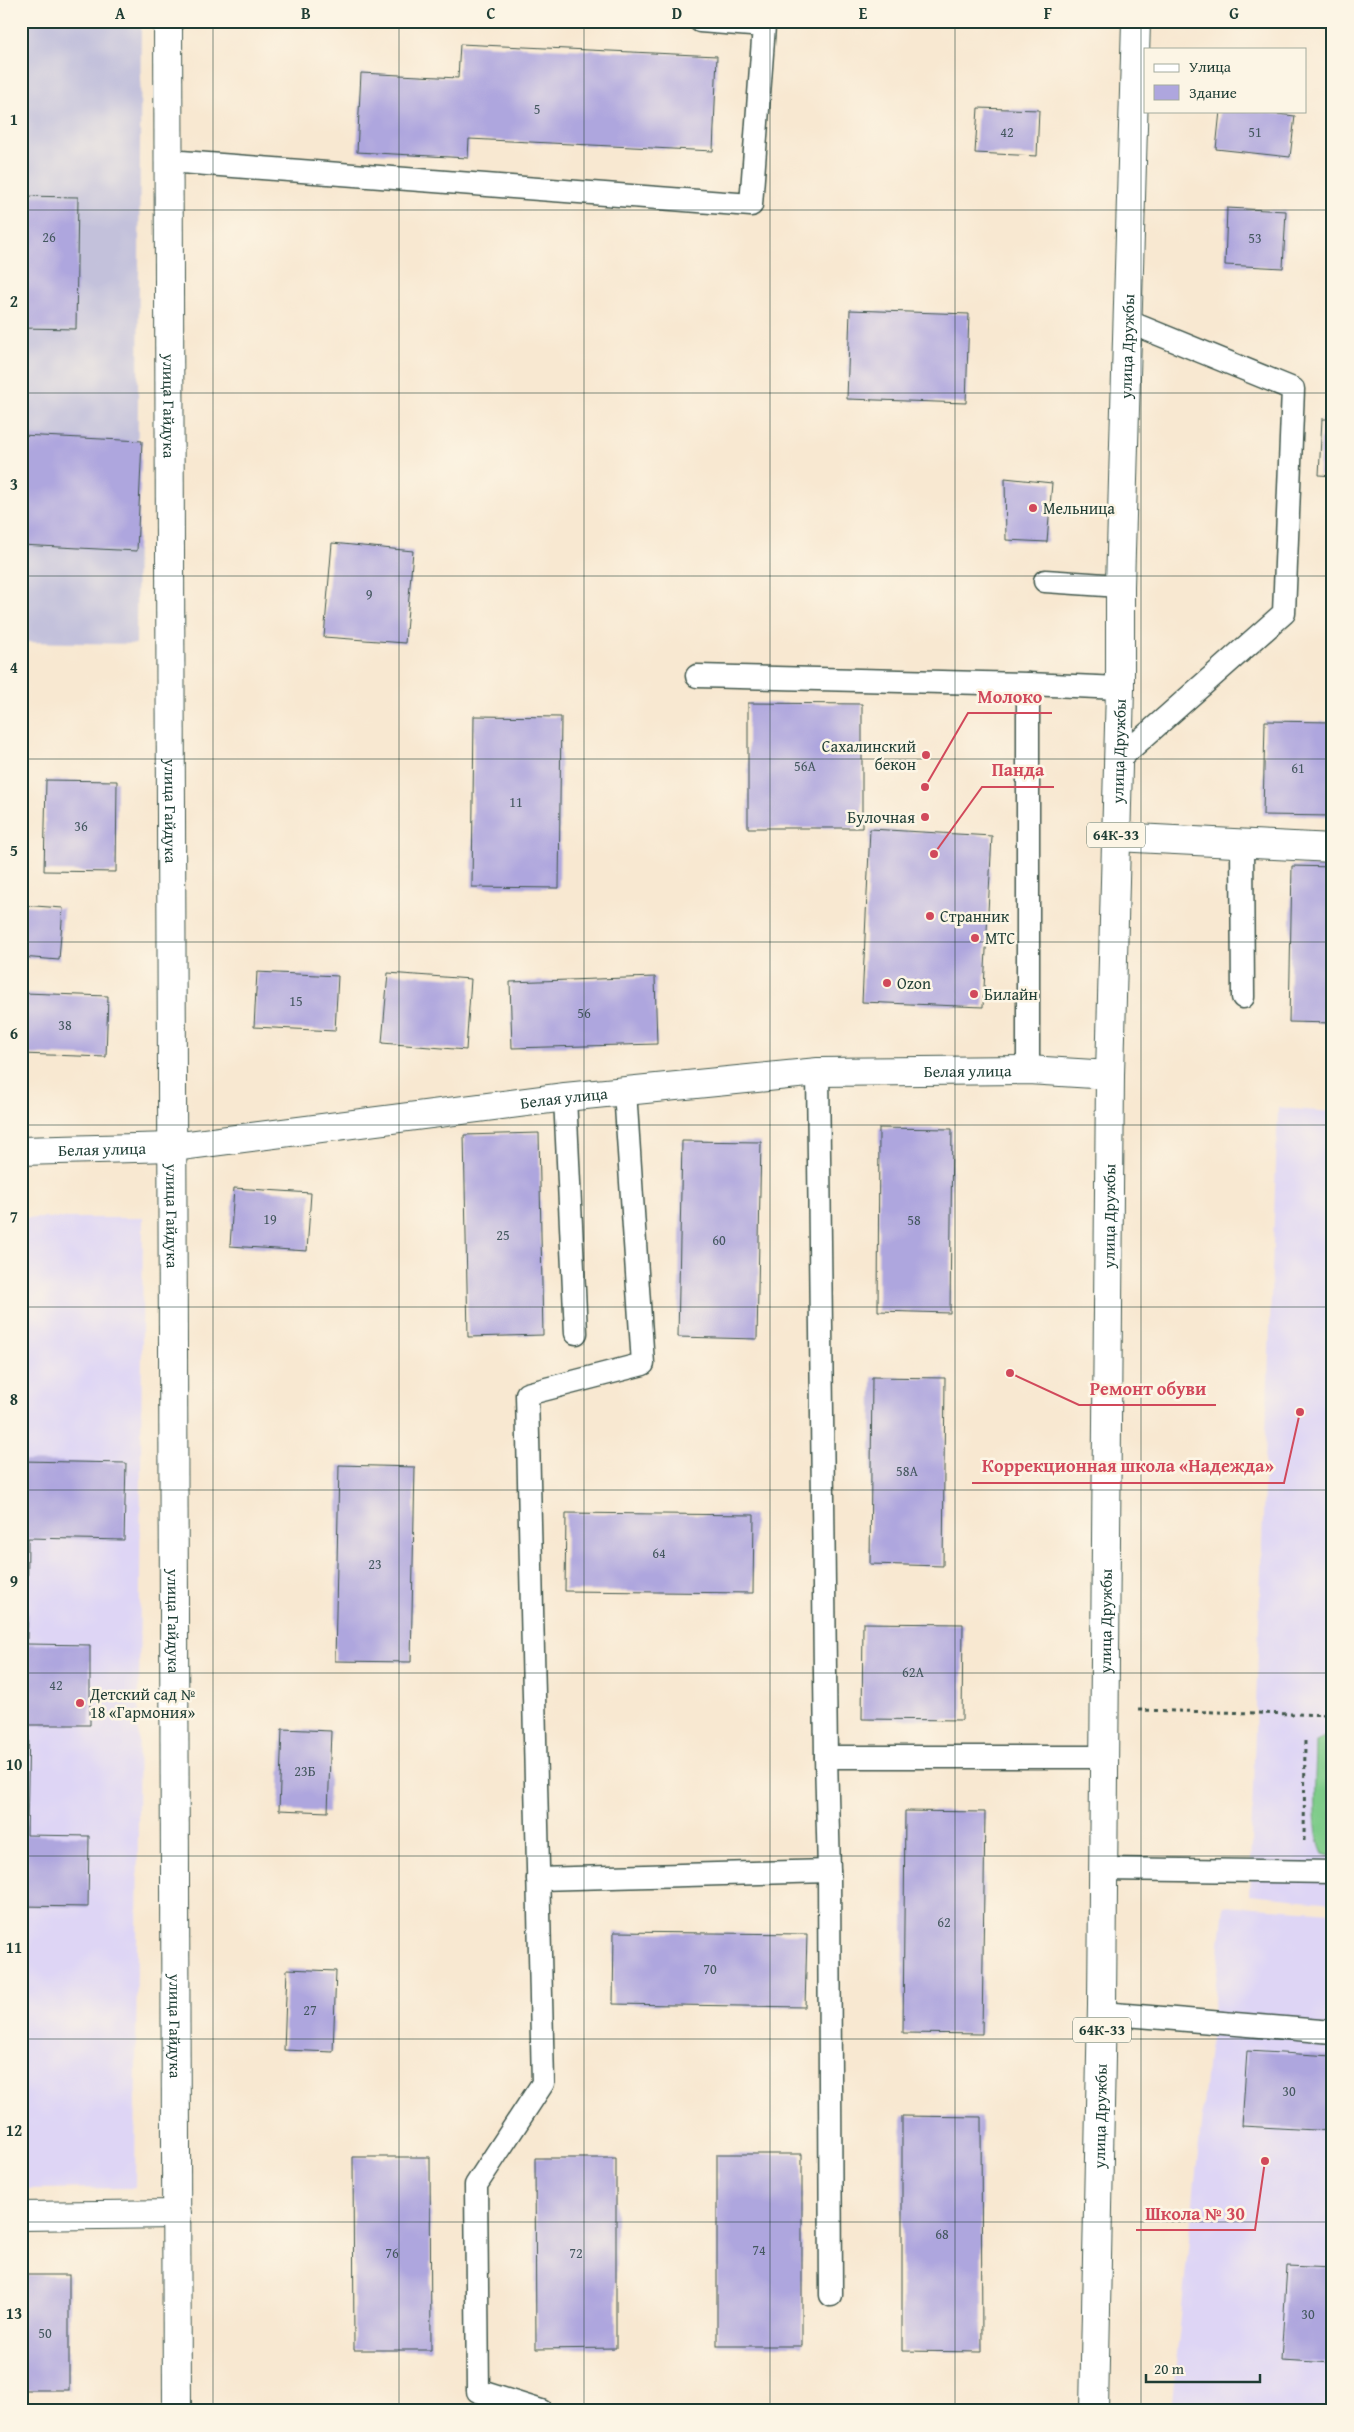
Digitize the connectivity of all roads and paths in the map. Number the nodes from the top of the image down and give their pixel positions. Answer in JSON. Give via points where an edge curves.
{"nodes":[{"id":1,"x":168,"y":21,"type":"edge"},
{"id":2,"x":700,"y":21,"type":"edge"},
{"id":3,"x":1136,"y":21,"type":"edge"},
{"id":4,"x":168,"y":161,"type":"junction"},
{"id":5,"x":1129,"y":322,"type":"junction"},
{"id":6,"x":1045,"y":581,"type":"dead end"},
{"id":7,"x":1120,"y":586,"type":"junction"},
{"id":8,"x":697,"y":676,"type":"dead end"},
{"id":9,"x":1028,"y":684,"type":"junction"},
{"id":10,"x":1120,"y":688,"type":"junction"},
{"id":11,"x":1118,"y":759,"type":"junction"},
{"id":12,"x":1116,"y":837,"type":"junction"},
{"id":13,"x":1242,"y":844,"type":"junction"},
{"id":14,"x":1333,"y":848,"type":"edge"},
{"id":15,"x":1242,"y":997,"type":"dead end"},
{"id":16,"x":1028,"y":1070,"type":"junction"},
{"id":17,"x":818,"y":1072,"type":"junction"},
{"id":18,"x":1110,"y":1075,"type":"junction"},
{"id":19,"x":625,"y":1091,"type":"junction"},
{"id":20,"x":565,"y":1097,"type":"junction"},
{"id":21,"x":173,"y":1147,"type":"junction"},
{"id":22,"x":21,"y":1151,"type":"edge"},
{"id":23,"x":576,"y":1333,"type":"dead end"},
{"id":24,"x":1105,"y":1707,"type":"junction"},
{"id":25,"x":1333,"y":1714,"type":"edge"},
{"id":26,"x":1305,"y":1740,"type":"dead end"},
{"id":27,"x":826,"y":1757,"type":"junction"},
{"id":28,"x":1104,"y":1757,"type":"junction"},
{"id":29,"x":1103,"y":1869,"type":"junction"},
{"id":30,"x":829,"y":1871,"type":"junction"},
{"id":31,"x":1304,"y":1872,"type":"junction"},
{"id":32,"x":1333,"y":1872,"type":"edge"},
{"id":33,"x":538,"y":1879,"type":"junction"},
{"id":34,"x":1102,"y":2013,"type":"junction"},
{"id":35,"x":1333,"y":2032,"type":"edge"},
{"id":36,"x":177,"y":2214,"type":"junction"},
{"id":37,"x":21,"y":2216,"type":"edge"},
{"id":38,"x":831,"y":2295,"type":"dead end"},
{"id":39,"x":177,"y":2411,"type":"edge"},
{"id":40,"x":541,"y":2411,"type":"edge"},
{"id":41,"x":1094,"y":2411,"type":"edge"}],
"edges":[{"from":1,"to":4,"type":"street","name":"улица Гайдука"},
{"from":2,"to":4,"type":"lane","via":[[764,26],[751,204]]},
{"from":3,"to":5,"type":"street","name":"улица Дружбы","number":"64К-33"},
{"from":4,"to":21,"type":"street","name":"улица Гайдука"},
{"from":5,"to":7,"type":"street","name":"улица Дружбы","number":"64К-33"},
{"from":5,"to":11,"type":"lane","via":[[1293,389],[1284,613]]},
{"from":6,"to":7,"type":"lane"},
{"from":7,"to":10,"type":"street","name":"улица Дружбы","number":"64К-33"},
{"from":8,"to":9,"type":"lane"},
{"from":9,"to":10,"type":"lane"},
{"from":9,"to":16,"type":"lane"},
{"from":10,"to":11,"type":"street","name":"улица Дружбы","number":"64К-33"},
{"from":11,"to":12,"type":"street","name":"улица Дружбы","number":"64К-33"},
{"from":12,"to":13,"type":"street"},
{"from":12,"to":18,"type":"street","name":"улица Дружбы","number":"64К-33"},
{"from":13,"to":14,"type":"street"},
{"from":13,"to":15,"type":"lane"},
{"from":16,"to":17,"type":"street","name":"Белая улица"},
{"from":16,"to":18,"type":"street","name":"Белая улица"},
{"from":17,"to":19,"type":"street","name":"Белая улица"},
{"from":17,"to":27,"type":"lane"},
{"from":18,"to":24,"type":"street","name":"улица Дружбы","number":"64К-33"},
{"from":19,"to":20,"type":"street","name":"Белая улица"},
{"from":19,"to":33,"type":"lane","via":[[643,1364],[527,1394]]},
{"from":20,"to":21,"type":"street","name":"Белая улица"},
{"from":20,"to":23,"type":"lane"},
{"from":21,"to":22,"type":"street","name":"Белая улица"},
{"from":21,"to":36,"type":"street","name":"улица Гайдука"},
{"from":24,"to":25,"type":"path"},
{"from":24,"to":28,"type":"street","name":"улица Дружбы","number":"64К-33"},
{"from":26,"to":31,"type":"path"},
{"from":27,"to":28,"type":"lane"},
{"from":27,"to":30,"type":"lane"},
{"from":28,"to":29,"type":"street","name":"улица Дружбы","number":"64К-33"},
{"from":29,"to":31,"type":"lane"},
{"from":29,"to":34,"type":"street","name":"улица Дружбы","number":"64К-33"},
{"from":30,"to":33,"type":"lane"},
{"from":30,"to":38,"type":"lane"},
{"from":31,"to":32,"type":"lane"},
{"from":33,"to":40,"type":"lane","via":[[543,2083],[476,2185],[476,2195],[478,2391]]},
{"from":34,"to":35,"type":"lane"},
{"from":34,"to":41,"type":"street","name":"улица Дружбы","number":"64К-33"},
{"from":36,"to":37,"type":"street"},
{"from":36,"to":39,"type":"street","name":"улица Гайдука"}]}
